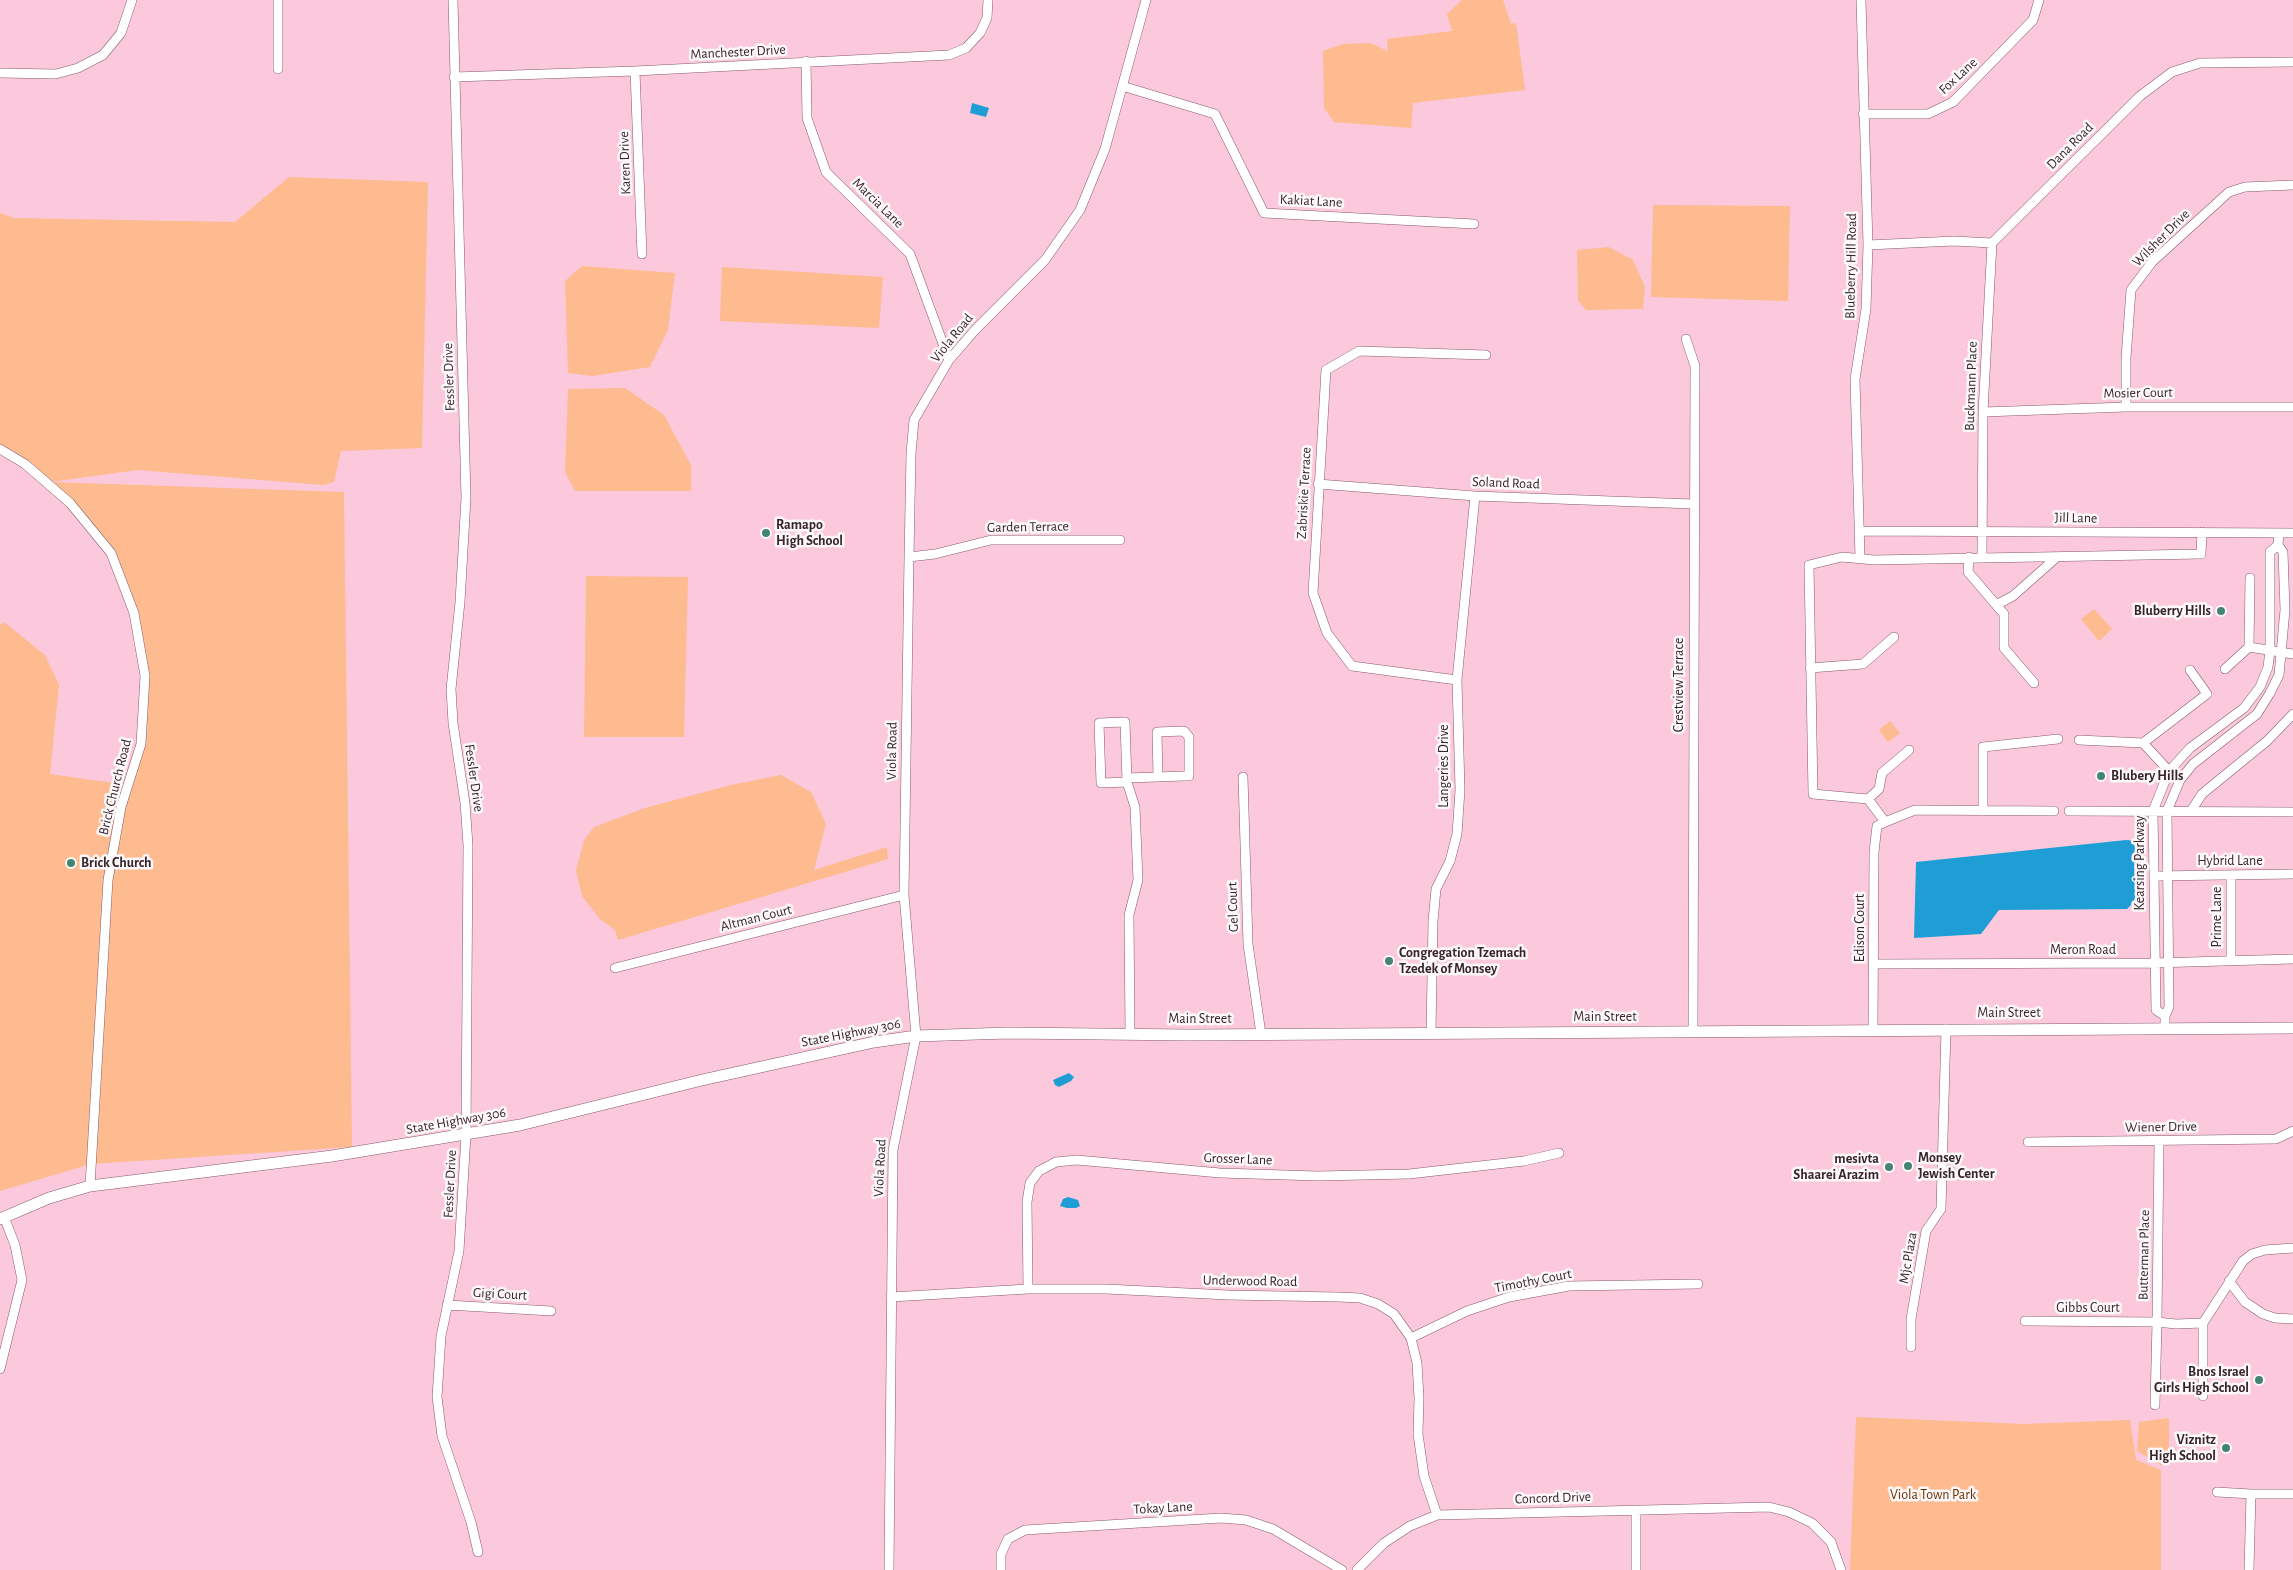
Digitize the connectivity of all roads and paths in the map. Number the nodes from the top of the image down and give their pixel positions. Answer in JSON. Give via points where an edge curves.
{"nodes":[{"id":1,"x":132,"y":0,"type":"edge"},
{"id":2,"x":278,"y":0,"type":"edge"},
{"id":3,"x":453,"y":0,"type":"edge"},
{"id":4,"x":988,"y":0,"type":"edge"},
{"id":5,"x":1146,"y":0,"type":"edge"},
{"id":6,"x":1861,"y":0,"type":"edge"},
{"id":7,"x":2039,"y":0,"type":"edge"},
{"id":8,"x":806,"y":61,"type":"junction"},
{"id":9,"x":2293,"y":62,"type":"edge"},
{"id":10,"x":278,"y":69,"type":"dead end"},
{"id":11,"x":635,"y":71,"type":"junction"},
{"id":12,"x":0,"y":73,"type":"edge"},
{"id":13,"x":454,"y":77,"type":"junction"},
{"id":14,"x":1122,"y":86,"type":"junction"},
{"id":15,"x":1863,"y":114,"type":"junction"},
{"id":16,"x":2293,"y":185,"type":"edge"},
{"id":17,"x":1474,"y":224,"type":"dead end"},
{"id":18,"x":1992,"y":243,"type":"junction"},
{"id":19,"x":1868,"y":245,"type":"junction"},
{"id":20,"x":642,"y":254,"type":"dead end"},
{"id":21,"x":1686,"y":339,"type":"dead end"},
{"id":22,"x":1486,"y":355,"type":"dead end"},
{"id":23,"x":949,"y":360,"type":"junction"},
{"id":24,"x":2126,"y":407,"type":"junction"},
{"id":25,"x":2293,"y":407,"type":"edge"},
{"id":26,"x":1983,"y":412,"type":"junction"},
{"id":27,"x":0,"y":449,"type":"edge"},
{"id":28,"x":1318,"y":484,"type":"junction"},
{"id":29,"x":1475,"y":496,"type":"junction"},
{"id":30,"x":1693,"y":504,"type":"junction"},
{"id":31,"x":1982,"y":530,"type":"junction"},
{"id":32,"x":1859,"y":532,"type":"junction"},
{"id":33,"x":2202,"y":532,"type":"junction"},
{"id":34,"x":2279,"y":533,"type":"junction"},
{"id":35,"x":2293,"y":533,"type":"edge"},
{"id":36,"x":1120,"y":540,"type":"dead end"},
{"id":37,"x":2278,"y":545,"type":"junction"},
{"id":38,"x":909,"y":557,"type":"junction"},
{"id":39,"x":1968,"y":557,"type":"junction"},
{"id":40,"x":1982,"y":557,"type":"junction"},
{"id":41,"x":2057,"y":557,"type":"junction"},
{"id":42,"x":1860,"y":558,"type":"junction"},
{"id":43,"x":2250,"y":578,"type":"dead end"},
{"id":44,"x":1996,"y":605,"type":"junction"},
{"id":45,"x":1894,"y":637,"type":"dead end"},
{"id":46,"x":2249,"y":647,"type":"junction"},
{"id":47,"x":2270,"y":650,"type":"junction"},
{"id":48,"x":2282,"y":652,"type":"junction"},
{"id":49,"x":2293,"y":654,"type":"edge"},
{"id":50,"x":1810,"y":668,"type":"junction"},
{"id":51,"x":2225,"y":669,"type":"dead end"},
{"id":52,"x":2190,"y":670,"type":"dead end"},
{"id":53,"x":1457,"y":680,"type":"junction"},
{"id":54,"x":2034,"y":683,"type":"dead end"},
{"id":55,"x":2293,"y":714,"type":"edge"},
{"id":56,"x":2058,"y":739,"type":"dead end"},
{"id":57,"x":2079,"y":740,"type":"dead end"},
{"id":58,"x":2143,"y":743,"type":"junction"},
{"id":59,"x":1909,"y":750,"type":"dead end"},
{"id":60,"x":2169,"y":771,"type":"junction"},
{"id":61,"x":1158,"y":777,"type":"junction"},
{"id":62,"x":1242,"y":777,"type":"dead end"},
{"id":63,"x":1127,"y":780,"type":"junction"},
{"id":64,"x":2180,"y":780,"type":"junction"},
{"id":65,"x":1868,"y":799,"type":"junction"},
{"id":66,"x":1983,"y":811,"type":"junction"},
{"id":67,"x":2054,"y":811,"type":"dead end"},
{"id":68,"x":2070,"y":811,"type":"dead end"},
{"id":69,"x":2153,"y":811,"type":"junction"},
{"id":70,"x":2167,"y":811,"type":"junction"},
{"id":71,"x":2191,"y":811,"type":"junction"},
{"id":72,"x":2293,"y":812,"type":"edge"},
{"id":73,"x":1885,"y":822,"type":"junction"},
{"id":74,"x":2293,"y":874,"type":"edge"},
{"id":75,"x":2167,"y":875,"type":"junction"},
{"id":76,"x":2231,"y":875,"type":"junction"},
{"id":77,"x":2154,"y":876,"type":"junction"},
{"id":78,"x":904,"y":895,"type":"junction"},
{"id":79,"x":2231,"y":959,"type":"junction"},
{"id":80,"x":2293,"y":959,"type":"edge"},
{"id":81,"x":2168,"y":962,"type":"junction"},
{"id":82,"x":2154,"y":963,"type":"junction"},
{"id":83,"x":1874,"y":964,"type":"junction"},
{"id":84,"x":615,"y":968,"type":"dead end"},
{"id":85,"x":2165,"y":1022,"type":"junction"},
{"id":86,"x":2293,"y":1028,"type":"edge"},
{"id":87,"x":1946,"y":1029,"type":"junction"},
{"id":88,"x":1873,"y":1030,"type":"junction"},
{"id":89,"x":1431,"y":1032,"type":"junction"},
{"id":90,"x":1693,"y":1032,"type":"junction"},
{"id":91,"x":1130,"y":1034,"type":"junction"},
{"id":92,"x":1261,"y":1034,"type":"junction"},
{"id":93,"x":916,"y":1036,"type":"junction"},
{"id":94,"x":2293,"y":1131,"type":"edge"},
{"id":95,"x":466,"y":1135,"type":"junction"},
{"id":96,"x":2159,"y":1141,"type":"junction"},
{"id":97,"x":2028,"y":1142,"type":"dead end"},
{"id":98,"x":1559,"y":1153,"type":"dead end"},
{"id":99,"x":90,"y":1186,"type":"junction"},
{"id":100,"x":2,"y":1218,"type":"edge"},
{"id":101,"x":2293,"y":1248,"type":"edge"},
{"id":102,"x":2229,"y":1281,"type":"junction"},
{"id":103,"x":1698,"y":1284,"type":"dead end"},
{"id":104,"x":1028,"y":1289,"type":"junction"},
{"id":105,"x":891,"y":1297,"type":"junction"},
{"id":106,"x":447,"y":1305,"type":"junction"},
{"id":107,"x":551,"y":1311,"type":"dead end"},
{"id":108,"x":2293,"y":1320,"type":"edge"},
{"id":109,"x":2025,"y":1321,"type":"dead end"},
{"id":110,"x":2157,"y":1322,"type":"junction"},
{"id":111,"x":2203,"y":1322,"type":"junction"},
{"id":112,"x":1412,"y":1338,"type":"junction"},
{"id":113,"x":1911,"y":1347,"type":"dead end"},
{"id":114,"x":0,"y":1369,"type":"edge"},
{"id":115,"x":2203,"y":1396,"type":"dead end"},
{"id":116,"x":2155,"y":1405,"type":"dead end"},
{"id":117,"x":2217,"y":1492,"type":"dead end"},
{"id":118,"x":2250,"y":1494,"type":"junction"},
{"id":119,"x":2293,"y":1494,"type":"edge"},
{"id":120,"x":1636,"y":1510,"type":"junction"},
{"id":121,"x":1437,"y":1515,"type":"junction"},
{"id":122,"x":478,"y":1552,"type":"dead end"},
{"id":123,"x":889,"y":1570,"type":"edge"},
{"id":124,"x":1001,"y":1570,"type":"edge"},
{"id":125,"x":1342,"y":1570,"type":"edge"},
{"id":126,"x":1357,"y":1570,"type":"edge"},
{"id":127,"x":1636,"y":1570,"type":"edge"},
{"id":128,"x":1841,"y":1570,"type":"edge"},
{"id":129,"x":2248,"y":1570,"type":"edge"}],
"edges":[{"from":1,"to":12,"type":"street","via":[[120,33],[103,55],[78,68],[56,74]]},
{"from":2,"to":10,"type":"street"},
{"from":3,"to":13,"type":"street","name":"Fessler Drive"},
{"from":4,"to":8,"type":"street","name":"Manchester Drive","via":[[987,18],[980,33],[966,48],[949,55]]},
{"from":5,"to":14,"type":"street","name":"Viola Road"},
{"from":6,"to":15,"type":"street","name":"Blueberry Hill Road"},
{"from":7,"to":15,"type":"street","name":"Fox Lane","via":[[2033,20],[1953,102],[1928,114]]},
{"from":8,"to":11,"type":"street","name":"Manchester Drive"},
{"from":8,"to":23,"type":"street","name":"Marcia Lane","via":[[807,118],[826,172],[910,254]]},
{"from":9,"to":18,"type":"street","name":"Dana Road","via":[[2200,63],[2172,72],[2140,96]]},
{"from":11,"to":13,"type":"street","name":"Manchester Drive"},
{"from":11,"to":20,"type":"street","name":"Karen Drive"},
{"from":13,"to":95,"type":"street","name":"Fessler Drive","via":[[466,498],[451,689],[468,845]]},
{"from":14,"to":17,"type":"street","name":"Kakiat Lane","via":[[1215,114],[1264,212]]},
{"from":14,"to":23,"type":"street","name":"Viola Road","via":[[1105,149],[1080,210],[1044,260]]},
{"from":15,"to":19,"type":"street","name":"Blueberry Hill Road"},
{"from":16,"to":24,"type":"street","name":"Wilsher Drive","via":[[2245,187],[2229,192],[2152,262],[2131,290]]},
{"from":18,"to":19,"type":"street","via":[[1954,241]]},
{"from":18,"to":26,"type":"street","name":"Buckmann Place"},
{"from":19,"to":32,"type":"street","name":"Blueberry Hill Road","via":[[1866,309],[1856,379]]},
{"from":21,"to":30,"type":"street","name":"Crestview Terrace","via":[[1695,366]]},
{"from":22,"to":28,"type":"street","name":"Zabriskie Terrace","via":[[1358,351],[1326,370]]},
{"from":23,"to":38,"type":"street","name":"Viola Road","via":[[914,420]]},
{"from":24,"to":25,"type":"street","name":"Mosier Court"},
{"from":24,"to":26,"type":"street","name":"Mosier Court"},
{"from":26,"to":31,"type":"street","name":"Buckmann Place"},
{"from":27,"to":99,"type":"street","name":"Brick Church Road","via":[[25,464],[70,503],[111,553],[134,613],[145,676],[141,744],[121,807],[108,880]]},
{"from":28,"to":29,"type":"street","name":"Soland Road"},
{"from":28,"to":53,"type":"street","name":"Zabriskie Terrace","via":[[1313,593],[1327,633],[1352,666]]},
{"from":29,"to":30,"type":"street","name":"Soland Road"},
{"from":29,"to":53,"type":"street","name":"Langeries Drive"},
{"from":30,"to":90,"type":"street","name":"Crestview Terrace"},
{"from":31,"to":32,"type":"street","name":"Jill Lane"},
{"from":31,"to":33,"type":"street","name":"Jill Lane"},
{"from":31,"to":40,"type":"street","name":"Buckmann Place"},
{"from":32,"to":42,"type":"street","name":"Blueberry Hill Road"},
{"from":33,"to":34,"type":"street","name":"Jill Lane"},
{"from":33,"to":41,"type":"street","via":[[2200,554]]},
{"from":34,"to":35,"type":"street","name":"Jill Lane"},
{"from":34,"to":37,"type":"street","name":"Kearsing Parkway"},
{"from":36,"to":38,"type":"street","name":"Garden Terrace","via":[[991,540]]},
{"from":37,"to":47,"type":"street","name":"Kearsing Parkway","via":[[2270,552]]},
{"from":37,"to":48,"type":"street","name":"Kearsing Parkway","via":[[2283,552],[2285,610]]},
{"from":38,"to":78,"type":"street","name":"Viola Road"},
{"from":39,"to":40,"type":"street"},
{"from":39,"to":42,"type":"street"},
{"from":39,"to":44,"type":"street","via":[[1968,572]]},
{"from":40,"to":41,"type":"street"},
{"from":41,"to":44,"type":"street","via":[[2013,596]]},
{"from":42,"to":50,"type":"street","via":[[1842,557],[1809,565]]},
{"from":43,"to":46,"type":"street"},
{"from":44,"to":54,"type":"street","via":[[2004,614],[2004,648]]},
{"from":45,"to":50,"type":"street","via":[[1863,664]]},
{"from":46,"to":47,"type":"street"},
{"from":46,"to":51,"type":"street"},
{"from":47,"to":48,"type":"street"},
{"from":47,"to":60,"type":"street","name":"Kearsing Parkway","via":[[2268,667],[2260,687],[2244,708],[2190,748]]},
{"from":48,"to":49,"type":"street"},
{"from":48,"to":64,"type":"street","name":"Kearsing Parkway","via":[[2279,675],[2256,714],[2192,764]]},
{"from":50,"to":65,"type":"street","via":[[1813,794]]},
{"from":52,"to":58,"type":"street","via":[[2208,694]]},
{"from":53,"to":89,"type":"street","name":"Langeries Drive","via":[[1460,790],[1457,834],[1450,861],[1436,889]]},
{"from":55,"to":71,"type":"street","via":[[2267,741],[2202,794]]},
{"from":56,"to":66,"type":"street","via":[[1983,748]]},
{"from":57,"to":58,"type":"street"},
{"from":58,"to":60,"type":"street"},
{"from":59,"to":65,"type":"street","via":[[1882,773],[1879,789]]},
{"from":60,"to":64,"type":"street"},
{"from":60,"to":69,"type":"street","name":"Kearsing Parkway"},
{"from":61,"to":61,"type":"street","via":[[1189,776],[1189,737],[1184,731],[1157,732]]},
{"from":61,"to":63,"type":"street"},
{"from":62,"to":92,"type":"street","name":"Gel Court","via":[[1248,944]]},
{"from":63,"to":63,"type":"street","via":[[1101,782],[1100,723],[1124,722]]},
{"from":63,"to":91,"type":"street","via":[[1135,807],[1138,880],[1129,915]]},
{"from":64,"to":70,"type":"street","name":"Kearsing Parkway"},
{"from":65,"to":73,"type":"street"},
{"from":66,"to":67,"type":"street"},
{"from":66,"to":73,"type":"street","via":[[1915,810]]},
{"from":68,"to":69,"type":"street"},
{"from":69,"to":70,"type":"street"},
{"from":69,"to":77,"type":"street","name":"Kearsing Parkway"},
{"from":70,"to":71,"type":"street"},
{"from":70,"to":75,"type":"street","name":"Kearsing Parkway"},
{"from":71,"to":72,"type":"street"},
{"from":73,"to":83,"type":"street","name":"Edison Court","via":[[1877,826],[1874,852]]},
{"from":74,"to":76,"type":"street","name":"Hybrid Lane"},
{"from":75,"to":76,"type":"street","name":"Hybrid Lane"},
{"from":75,"to":77,"type":"street","name":"Hybrid Lane"},
{"from":75,"to":81,"type":"street","name":"Kearsing Parkway"},
{"from":76,"to":79,"type":"street","name":"Prime Lane"},
{"from":77,"to":82,"type":"street","name":"Kearsing Parkway"},
{"from":78,"to":84,"type":"street","name":"Altman Court"},
{"from":78,"to":93,"type":"street","name":"Viola Road"},
{"from":79,"to":80,"type":"street","name":"Meron Road"},
{"from":79,"to":81,"type":"street","name":"Meron Road"},
{"from":81,"to":82,"type":"street","name":"Meron Road"},
{"from":81,"to":85,"type":"street","name":"Kearsing Parkway","via":[[2169,1007]]},
{"from":82,"to":83,"type":"street","name":"Meron Road"},
{"from":82,"to":85,"type":"street","name":"Kearsing Parkway","via":[[2156,1010]]},
{"from":83,"to":88,"type":"street","name":"Edison Court"},
{"from":85,"to":86,"type":"main road","name":"Main Street"},
{"from":85,"to":87,"type":"main road","name":"Main Street"},
{"from":87,"to":88,"type":"main road","name":"Main Street"},
{"from":87,"to":113,"type":"street","name":"Mjc Plaza","via":[[1941,1209],[1926,1231],[1911,1320]]},
{"from":88,"to":90,"type":"main road","name":"Main Street"},
{"from":89,"to":90,"type":"main road","name":"Main Street"},
{"from":89,"to":92,"type":"main road","name":"Main Street"},
{"from":91,"to":92,"type":"main road","name":"Main Street"},
{"from":91,"to":93,"type":"main road","name":"Main Street"},
{"from":93,"to":95,"type":"main road","name":"State Highway 306","via":[[824,1053]]},
{"from":93,"to":105,"type":"street","name":"Viola Road","via":[[892,1150]]},
{"from":94,"to":96,"type":"street","name":"Wiener Drive","via":[[2276,1139]]},
{"from":95,"to":99,"type":"main road","name":"State Highway 306","via":[[332,1156]]},
{"from":95,"to":106,"type":"street","name":"Fessler Drive","via":[[459,1251]]},
{"from":96,"to":97,"type":"street","name":"Wiener Drive"},
{"from":96,"to":110,"type":"street","name":"Butterman Place"},
{"from":98,"to":104,"type":"street","name":"Grosser Lane","via":[[1524,1161],[1409,1174],[1318,1176],[1220,1174],[1077,1160],[1056,1162],[1039,1171],[1030,1183],[1027,1202]]},
{"from":99,"to":100,"type":"main road","name":"State Highway 306","via":[[49,1198]]},
{"from":100,"to":114,"type":"street","via":[[15,1245],[22,1280]]},
{"from":101,"to":102,"type":"street","via":[[2252,1254],[2242,1261]]},
{"from":102,"to":108,"type":"street","via":[[2245,1302],[2263,1314]]},
{"from":102,"to":111,"type":"street"},
{"from":103,"to":112,"type":"street","name":"Timothy Court","via":[[1570,1286],[1509,1297],[1467,1310]]},
{"from":104,"to":105,"type":"street","name":"Underwood Road"},
{"from":104,"to":112,"type":"street","name":"Underwood Road","via":[[1360,1298],[1394,1314]]},
{"from":105,"to":123,"type":"street","name":"Viola Road"},
{"from":106,"to":107,"type":"street","name":"Gigi Court"},
{"from":106,"to":122,"type":"street","name":"Fessler Drive","via":[[436,1397],[442,1436]]},
{"from":109,"to":110,"type":"street","name":"Gibbs Court"},
{"from":110,"to":111,"type":"street"},
{"from":110,"to":116,"type":"street"},
{"from":111,"to":115,"type":"street"},
{"from":112,"to":121,"type":"street","name":"Underwood Road","via":[[1417,1364],[1418,1434],[1424,1476]]},
{"from":117,"to":118,"type":"street"},
{"from":118,"to":119,"type":"street"},
{"from":118,"to":129,"type":"street"},
{"from":120,"to":121,"type":"street","name":"Concord Drive"},
{"from":120,"to":127,"type":"street"},
{"from":120,"to":128,"type":"street","name":"Concord Drive","via":[[1769,1507],[1789,1512],[1812,1522],[1831,1542]]},
{"from":121,"to":126,"type":"street","name":"Concord Drive","via":[[1410,1526],[1384,1543]]},
{"from":124,"to":125,"type":"street","name":"Tokay Lane","via":[[1001,1554],[1008,1539],[1024,1530],[1221,1518],[1246,1520],[1273,1530]]}]}
